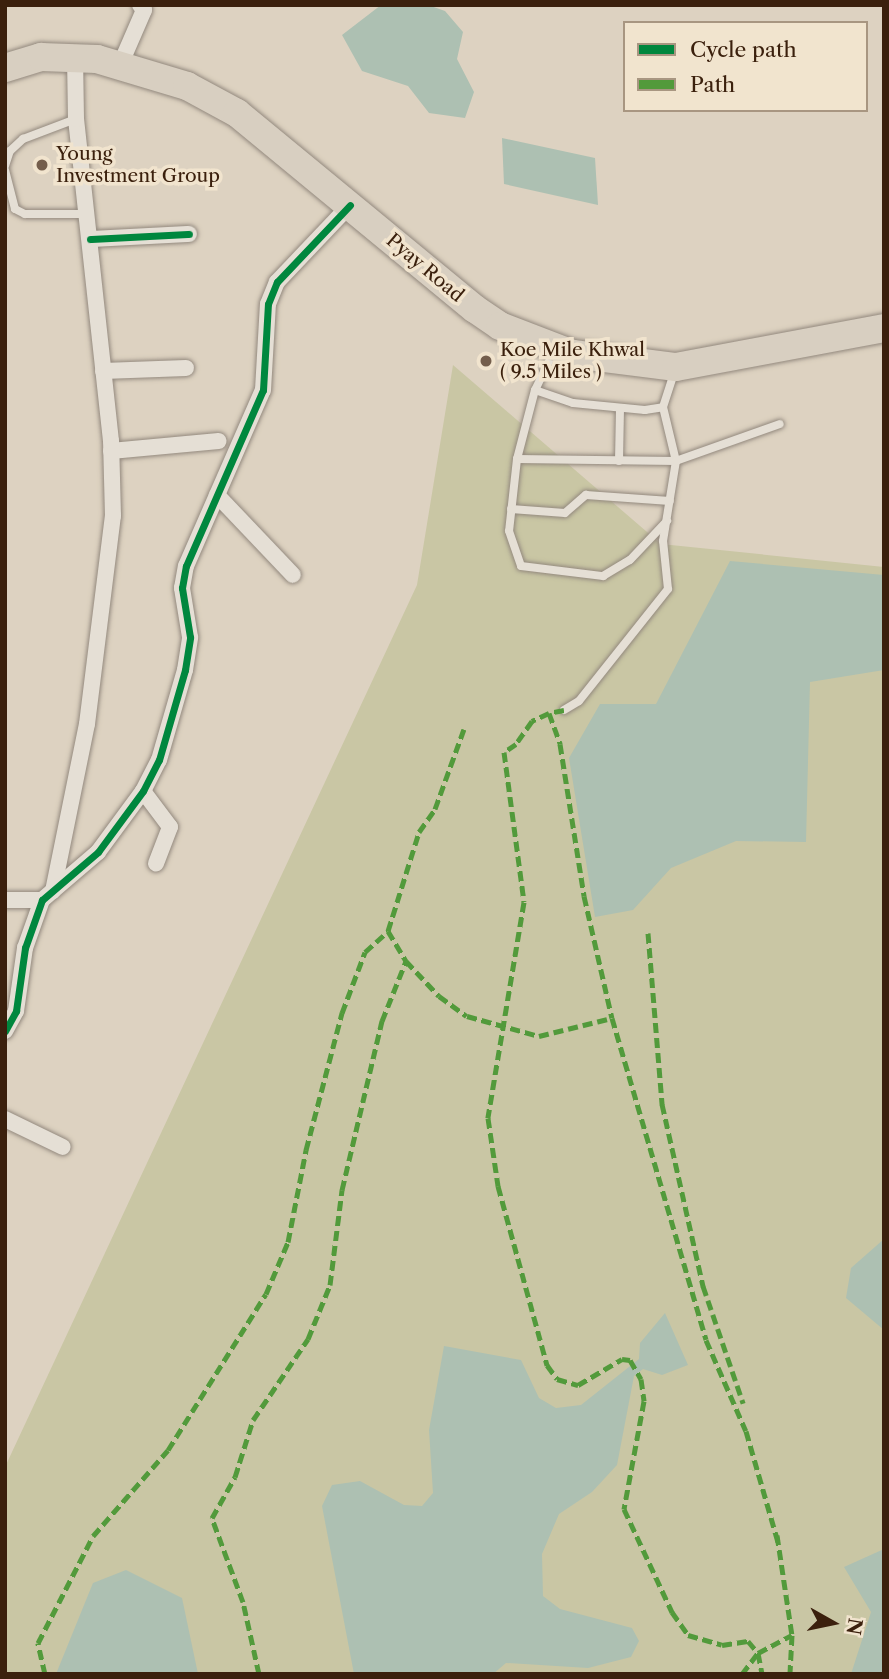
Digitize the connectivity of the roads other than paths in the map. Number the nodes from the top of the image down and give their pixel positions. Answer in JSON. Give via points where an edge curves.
{"nodes":[{"id":1,"x":140,"y":5,"type":"edge"},
{"id":2,"x":75,"y":57,"type":"junction"},
{"id":3,"x":121,"y":63,"type":"junction"},
{"id":4,"x":7,"y":67,"type":"edge"},
{"id":5,"x":76,"y":119,"type":"junction"},
{"id":6,"x":5,"y":168,"type":"edge"},
{"id":7,"x":350,"y":205,"type":"junction"},
{"id":8,"x":87,"y":214,"type":"junction"},
{"id":9,"x":188,"y":234,"type":"dead end"},
{"id":10,"x":90,"y":239,"type":"junction"},
{"id":11,"x":884,"y":328,"type":"edge"},
{"id":12,"x":555,"y":349,"type":"junction"},
{"id":13,"x":676,"y":367,"type":"junction"},
{"id":14,"x":187,"y":368,"type":"dead end"},
{"id":15,"x":103,"y":371,"type":"junction"},
{"id":16,"x":535,"y":390,"type":"junction"},
{"id":17,"x":663,"y":407,"type":"junction"},
{"id":18,"x":620,"y":408,"type":"junction"},
{"id":19,"x":780,"y":424,"type":"dead end"},
{"id":20,"x":219,"y":441,"type":"dead end"},
{"id":21,"x":111,"y":451,"type":"junction"},
{"id":22,"x":517,"y":459,"type":"junction"},
{"id":23,"x":619,"y":461,"type":"junction"},
{"id":24,"x":676,"y":461,"type":"junction"},
{"id":25,"x":217,"y":495,"type":"junction"},
{"id":26,"x":670,"y":501,"type":"junction"},
{"id":27,"x":511,"y":509,"type":"junction"},
{"id":28,"x":667,"y":521,"type":"junction"},
{"id":29,"x":293,"y":575,"type":"dead end"},
{"id":30,"x":564,"y":710,"type":"dead end"},
{"id":31,"x":143,"y":791,"type":"junction"},
{"id":32,"x":156,"y":863,"type":"dead end"},
{"id":33,"x":47,"y":895,"type":"junction"},
{"id":34,"x":5,"y":900,"type":"edge"},
{"id":35,"x":5,"y":1031,"type":"edge"},
{"id":36,"x":5,"y":1119,"type":"edge"},
{"id":37,"x":63,"y":1147,"type":"dead end"}],
"edges":[{"from":1,"to":3,"type":"street","via":[[144,10]]},
{"from":2,"to":3,"type":"highway","name":"Pyay Road"},
{"from":2,"to":4,"type":"highway","name":"Pyay Road","via":[[41,57]]},
{"from":2,"to":5,"type":"street"},
{"from":3,"to":7,"type":"highway","name":"Pyay Road","via":[[187,86],[237,113]]},
{"from":5,"to":6,"type":"lane","via":[[23,139],[10,150]]},
{"from":5,"to":8,"type":"street"},
{"from":6,"to":8,"type":"lane","via":[[15,209],[25,214]]},
{"from":7,"to":12,"type":"highway","name":"Pyay Road","via":[[475,309],[500,326]]},
{"from":7,"to":25,"type":"street","via":[[277,282],[268,304],[263,390]]},
{"from":8,"to":10,"type":"street"},
{"from":9,"to":10,"type":"street"},
{"from":10,"to":15,"type":"street"},
{"from":11,"to":13,"type":"highway","name":"Pyay Road"},
{"from":12,"to":13,"type":"highway","name":"Pyay Road","via":[[623,363]]},
{"from":12,"to":16,"type":"lane"},
{"from":13,"to":17,"type":"lane"},
{"from":14,"to":15,"type":"street"},
{"from":15,"to":21,"type":"street"},
{"from":16,"to":18,"type":"lane","via":[[573,403]]},
{"from":16,"to":22,"type":"lane"},
{"from":17,"to":18,"type":"lane"},
{"from":17,"to":24,"type":"lane"},
{"from":18,"to":23,"type":"lane"},
{"from":19,"to":24,"type":"lane"},
{"from":20,"to":21,"type":"street"},
{"from":21,"to":33,"type":"street","via":[[113,516],[88,711]]},
{"from":22,"to":23,"type":"lane"},
{"from":22,"to":27,"type":"lane"},
{"from":23,"to":24,"type":"lane"},
{"from":24,"to":26,"type":"lane"},
{"from":25,"to":29,"type":"street"},
{"from":25,"to":31,"type":"street","via":[[184,577],[190,637],[178,704]]},
{"from":26,"to":27,"type":"lane","via":[[586,495],[565,513]]},
{"from":26,"to":28,"type":"lane"},
{"from":27,"to":28,"type":"lane","via":[[509,531],[521,566],[603,576],[630,560]]},
{"from":28,"to":30,"type":"lane","via":[[663,541],[668,589],[579,701]]},
{"from":31,"to":32,"type":"street","via":[[170,827]]},
{"from":31,"to":33,"type":"street","via":[[98,852]]},
{"from":33,"to":34,"type":"street"},
{"from":33,"to":35,"type":"street","via":[[25,948],[16,1011]]},
{"from":36,"to":37,"type":"street"}]}
